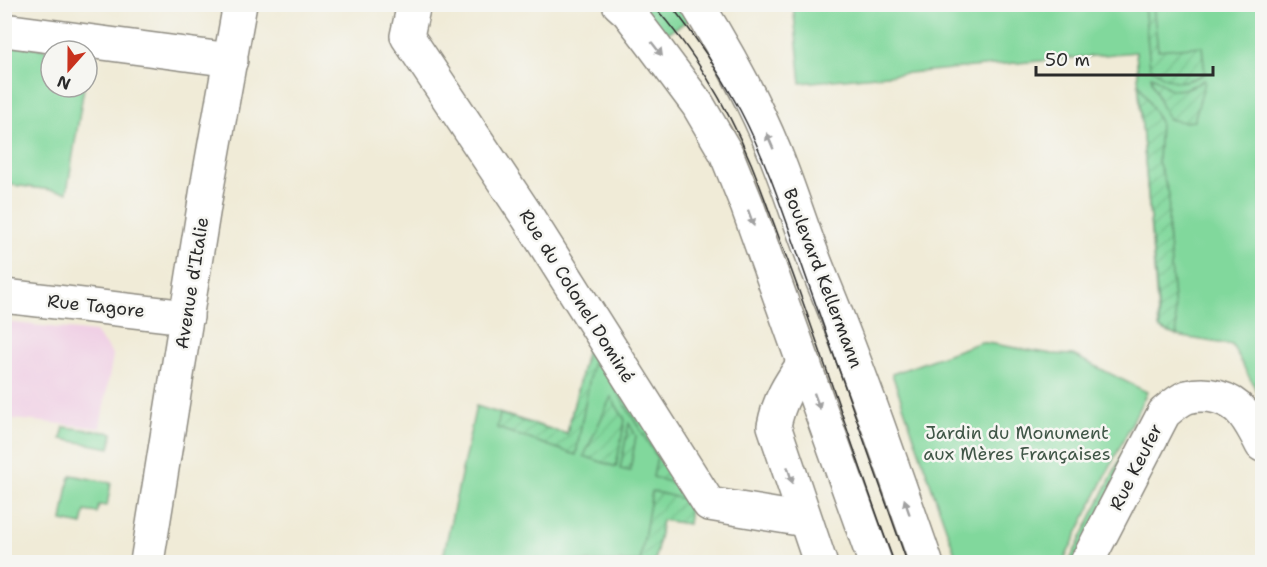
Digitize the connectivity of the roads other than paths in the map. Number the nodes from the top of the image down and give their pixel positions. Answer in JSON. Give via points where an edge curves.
{"nodes":[{"id":1,"x":240,"y":4,"type":"edge"},
{"id":2,"x":414,"y":4,"type":"edge"},
{"id":3,"x":619,"y":4,"type":"edge"},
{"id":4,"x":697,"y":4,"type":"edge"},
{"id":5,"x":4,"y":30,"type":"edge"},
{"id":6,"x":231,"y":60,"type":"junction"},
{"id":7,"x":4,"y":296,"type":"edge"},
{"id":8,"x":187,"y":317,"type":"junction"},
{"id":9,"x":804,"y":363,"type":"junction"},
{"id":10,"x":1263,"y":445,"type":"edge"},
{"id":11,"x":805,"y":520,"type":"junction"},
{"id":12,"x":147,"y":562,"type":"edge"},
{"id":13,"x":820,"y":562,"type":"edge"},
{"id":14,"x":875,"y":562,"type":"edge"},
{"id":15,"x":926,"y":562,"type":"edge"},
{"id":16,"x":1087,"y":562,"type":"edge"}],
"edges":[{"from":1,"to":6,"type":"main road","name":"Avenue d'Italie"},
{"from":2,"to":11,"type":"main road","name":"Rue du Colonel Dominé","via":[[407,36],[527,216],[709,504]]},
{"from":3,"to":9,"type":"main road","one_way":true,"via":[[698,105],[726,153]]},
{"from":15,"to":4,"type":"main road","name":"Boulevard Kellermann","one_way":true,"via":[[872,406],[776,154],[743,82]]},
{"from":5,"to":6,"type":"main road"},
{"from":6,"to":8,"type":"main road","name":"Avenue d'Italie"},
{"from":7,"to":8,"type":"main road","name":"Rue Tagore"},
{"from":8,"to":12,"type":"main road","name":"Avenue d'Italie"},
{"from":9,"to":11,"type":"main road","one_way":true,"via":[[777,409],[774,426]]},
{"from":9,"to":14,"type":"main road","one_way":true},
{"from":10,"to":16,"type":"main road","name":"Rue Keufer","via":[[1242,411],[1230,402],[1204,396],[1187,397],[1177,403],[1164,413]]},
{"from":11,"to":13,"type":"main road"}]}
